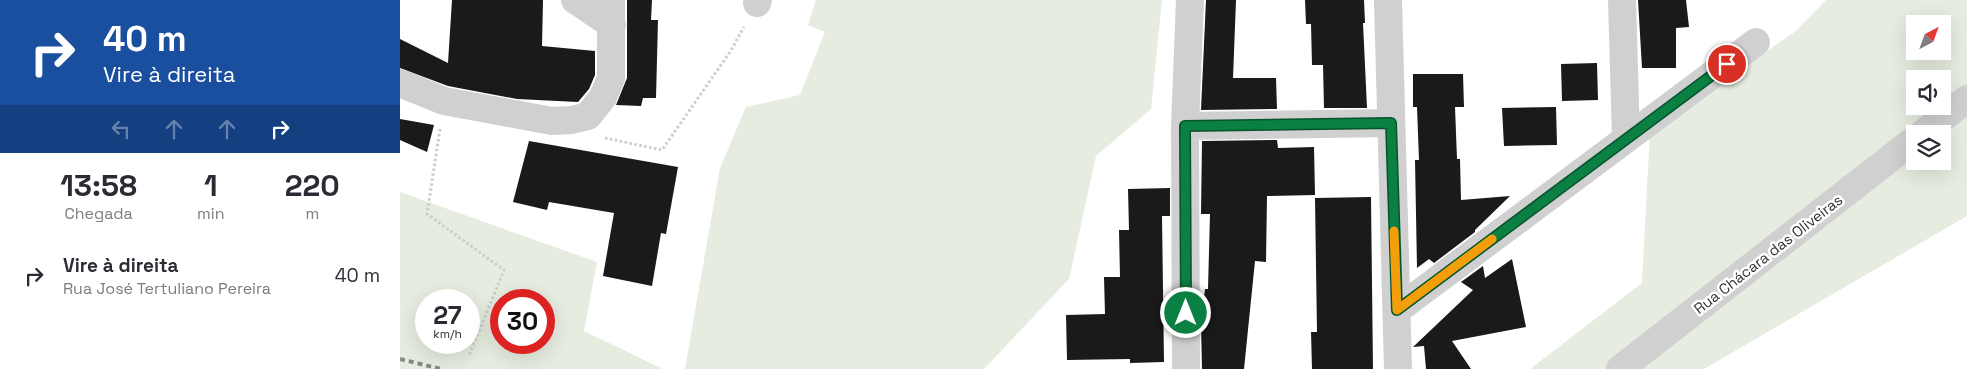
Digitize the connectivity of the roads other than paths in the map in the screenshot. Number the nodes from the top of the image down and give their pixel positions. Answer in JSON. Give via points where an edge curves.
{"nodes":[{"id":1,"x":575,"y":0,"type":"edge"},
{"id":2,"x":1190,"y":0,"type":"edge"},
{"id":3,"x":1388,"y":0,"type":"edge"},
{"id":4,"x":1622,"y":0,"type":"edge"},
{"id":5,"x":611,"y":12,"type":"edge"},
{"id":6,"x":1756,"y":42,"type":"dead end"},
{"id":7,"x":400,"y":83,"type":"edge"},
{"id":8,"x":1967,"y":99,"type":"edge"},
{"id":9,"x":1391,"y":123,"type":"junction"},
{"id":10,"x":1934,"y":125,"type":"edge"},
{"id":11,"x":1185,"y":126,"type":"junction"},
{"id":12,"x":1626,"y":139,"type":"junction"},
{"id":13,"x":1906,"y":147,"type":"edge"},
{"id":14,"x":1397,"y":310,"type":"junction"},
{"id":15,"x":1186,"y":369,"type":"edge"},
{"id":16,"x":1398,"y":369,"type":"edge"},
{"id":17,"x":1620,"y":369,"type":"edge"}],
"edges":[{"from":1,"to":5,"type":"street"},
{"from":2,"to":11,"type":"street"},
{"from":3,"to":9,"type":"street"},
{"from":4,"to":12,"type":"street"},
{"from":5,"to":7,"type":"street","via":[[611,78],[603,97],[588,116],[552,121],[444,101]]},
{"from":6,"to":12,"type":"street"},
{"from":8,"to":10,"type":"street"},
{"from":9,"to":11,"type":"street"},
{"from":9,"to":14,"type":"street"},
{"from":11,"to":15,"type":"street"},
{"from":12,"to":14,"type":"street"},
{"from":13,"to":17,"type":"street","name":"Rua Chácara das Oliveiras"},
{"from":14,"to":16,"type":"street"}]}
